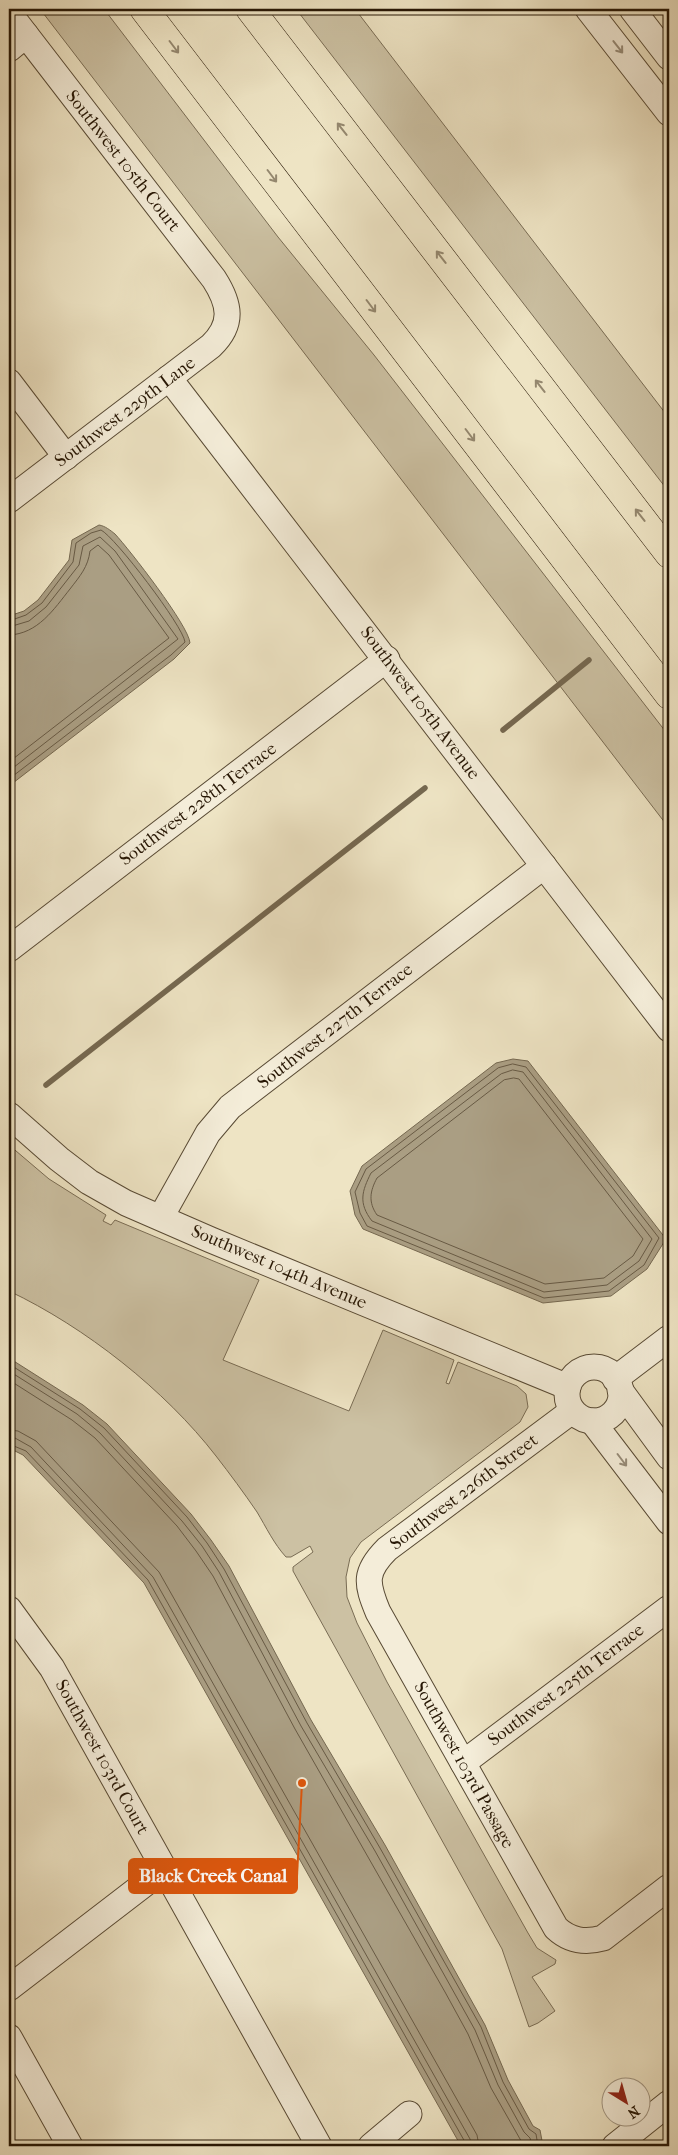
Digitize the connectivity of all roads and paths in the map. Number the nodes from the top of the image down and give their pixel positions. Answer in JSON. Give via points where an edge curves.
{"nodes":[{"id":1,"x":144,"y":9,"type":"edge"},
{"id":2,"x":250,"y":9,"type":"edge"},
{"id":3,"x":588,"y":9,"type":"edge"},
{"id":4,"x":632,"y":9,"type":"edge"},
{"id":5,"x":9,"y":12,"type":"edge"},
{"id":6,"x":18,"y":42,"type":"edge"},
{"id":7,"x":669,"y":57,"type":"edge"},
{"id":8,"x":669,"y":113,"type":"edge"},
{"id":9,"x":228,"y":313,"type":"joint"},
{"id":10,"x":169,"y":378,"type":"junction"},
{"id":11,"x":9,"y":382,"type":"edge"},
{"id":12,"x":66,"y":457,"type":"junction"},
{"id":13,"x":9,"y":500,"type":"edge"},
{"id":14,"x":669,"y":554,"type":"edge"},
{"id":15,"x":386,"y":660,"type":"junction"},
{"id":16,"x":669,"y":695,"type":"edge"},
{"id":17,"x":544,"y":866,"type":"junction"},
{"id":18,"x":9,"y":949,"type":"edge"},
{"id":19,"x":669,"y":1029,"type":"edge"},
{"id":20,"x":9,"y":1115,"type":"edge"},
{"id":21,"x":160,"y":1217,"type":"junction"},
{"id":22,"x":669,"y":1338,"type":"edge"},
{"id":23,"x":618,"y":1384,"type":"junction"},
{"id":24,"x":577,"y":1406,"type":"junction"},
{"id":25,"x":669,"y":1457,"type":"edge"},
{"id":26,"x":669,"y":1522,"type":"edge"},
{"id":27,"x":368,"y":1582,"type":"joint"},
{"id":28,"x":669,"y":1608,"type":"edge"},
{"id":29,"x":9,"y":1609,"type":"edge"},
{"id":30,"x":463,"y":1763,"type":"junction"},
{"id":31,"x":164,"y":1869,"type":"junction"},
{"id":32,"x":669,"y":1887,"type":"edge"},
{"id":33,"x":9,"y":1988,"type":"edge"},
{"id":34,"x":9,"y":2037,"type":"edge"},
{"id":35,"x":669,"y":2103,"type":"edge"},
{"id":36,"x":409,"y":2114,"type":"dead end"},
{"id":37,"x":70,"y":2146,"type":"edge"},
{"id":38,"x":319,"y":2146,"type":"edge"},
{"id":39,"x":371,"y":2146,"type":"edge"},
{"id":40,"x":615,"y":2146,"type":"edge"}],
"edges":[{"from":1,"to":16,"type":"highway","one_way":true},
{"from":14,"to":2,"type":"highway","one_way":true},
{"from":3,"to":8,"type":"street","one_way":true},
{"from":4,"to":7,"type":"street"},
{"from":5,"to":6,"type":"street","name":"Southwest 105th Court"},
{"from":6,"to":9,"type":"street","name":"Southwest 105th Court","via":[[214,280],[224,295]]},
{"from":9,"to":10,"type":"street","name":"Southwest 229th Lane","via":[[217,340]]},
{"from":10,"to":12,"type":"street","name":"Southwest 229th Lane"},
{"from":10,"to":15,"type":"street","name":"Southwest 105th Avenue"},
{"from":11,"to":12,"type":"street"},
{"from":12,"to":13,"type":"street","name":"Southwest 229th Lane"},
{"from":15,"to":17,"type":"street","name":"Southwest 105th Avenue"},
{"from":15,"to":18,"type":"street","name":"Southwest 228th Terrace"},
{"from":17,"to":19,"type":"street","name":"Southwest 105th Avenue"},
{"from":17,"to":21,"type":"street","name":"Southwest 227th Terrace","via":[[230,1107],[208,1133]]},
{"from":20,"to":21,"type":"street","name":"Southwest 104th Avenue","via":[[89,1182]]},
{"from":21,"to":24,"type":"street","name":"Southwest 104th Avenue"},
{"from":22,"to":23,"type":"street"},
{"from":23,"to":24,"type":"street","via":[[618,1405],[608,1417]]},
{"from":23,"to":24,"type":"street","via":[[607,1371],[589,1368],[574,1376]]},
{"from":23,"to":25,"type":"street"},
{"from":24,"to":26,"type":"street","one_way":true},
{"from":24,"to":27,"type":"street","name":"Southwest 226th Street","via":[[388,1549],[372,1565]]},
{"from":27,"to":30,"type":"street","name":"Southwest 103rd Passage","via":[[378,1612]]},
{"from":28,"to":30,"type":"street","name":"Southwest 225th Terrace"},
{"from":29,"to":31,"type":"street","name":"Southwest 103rd Court","via":[[52,1668]]},
{"from":30,"to":32,"type":"street","name":"Southwest 103rd Passage","via":[[551,1922],[562,1934],[591,1941],[603,1938]]},
{"from":31,"to":33,"type":"street"},
{"from":31,"to":38,"type":"street","name":"Southwest 103rd Court"},
{"from":34,"to":37,"type":"street"},
{"from":35,"to":40,"type":"street"},
{"from":36,"to":39,"type":"street"}]}
